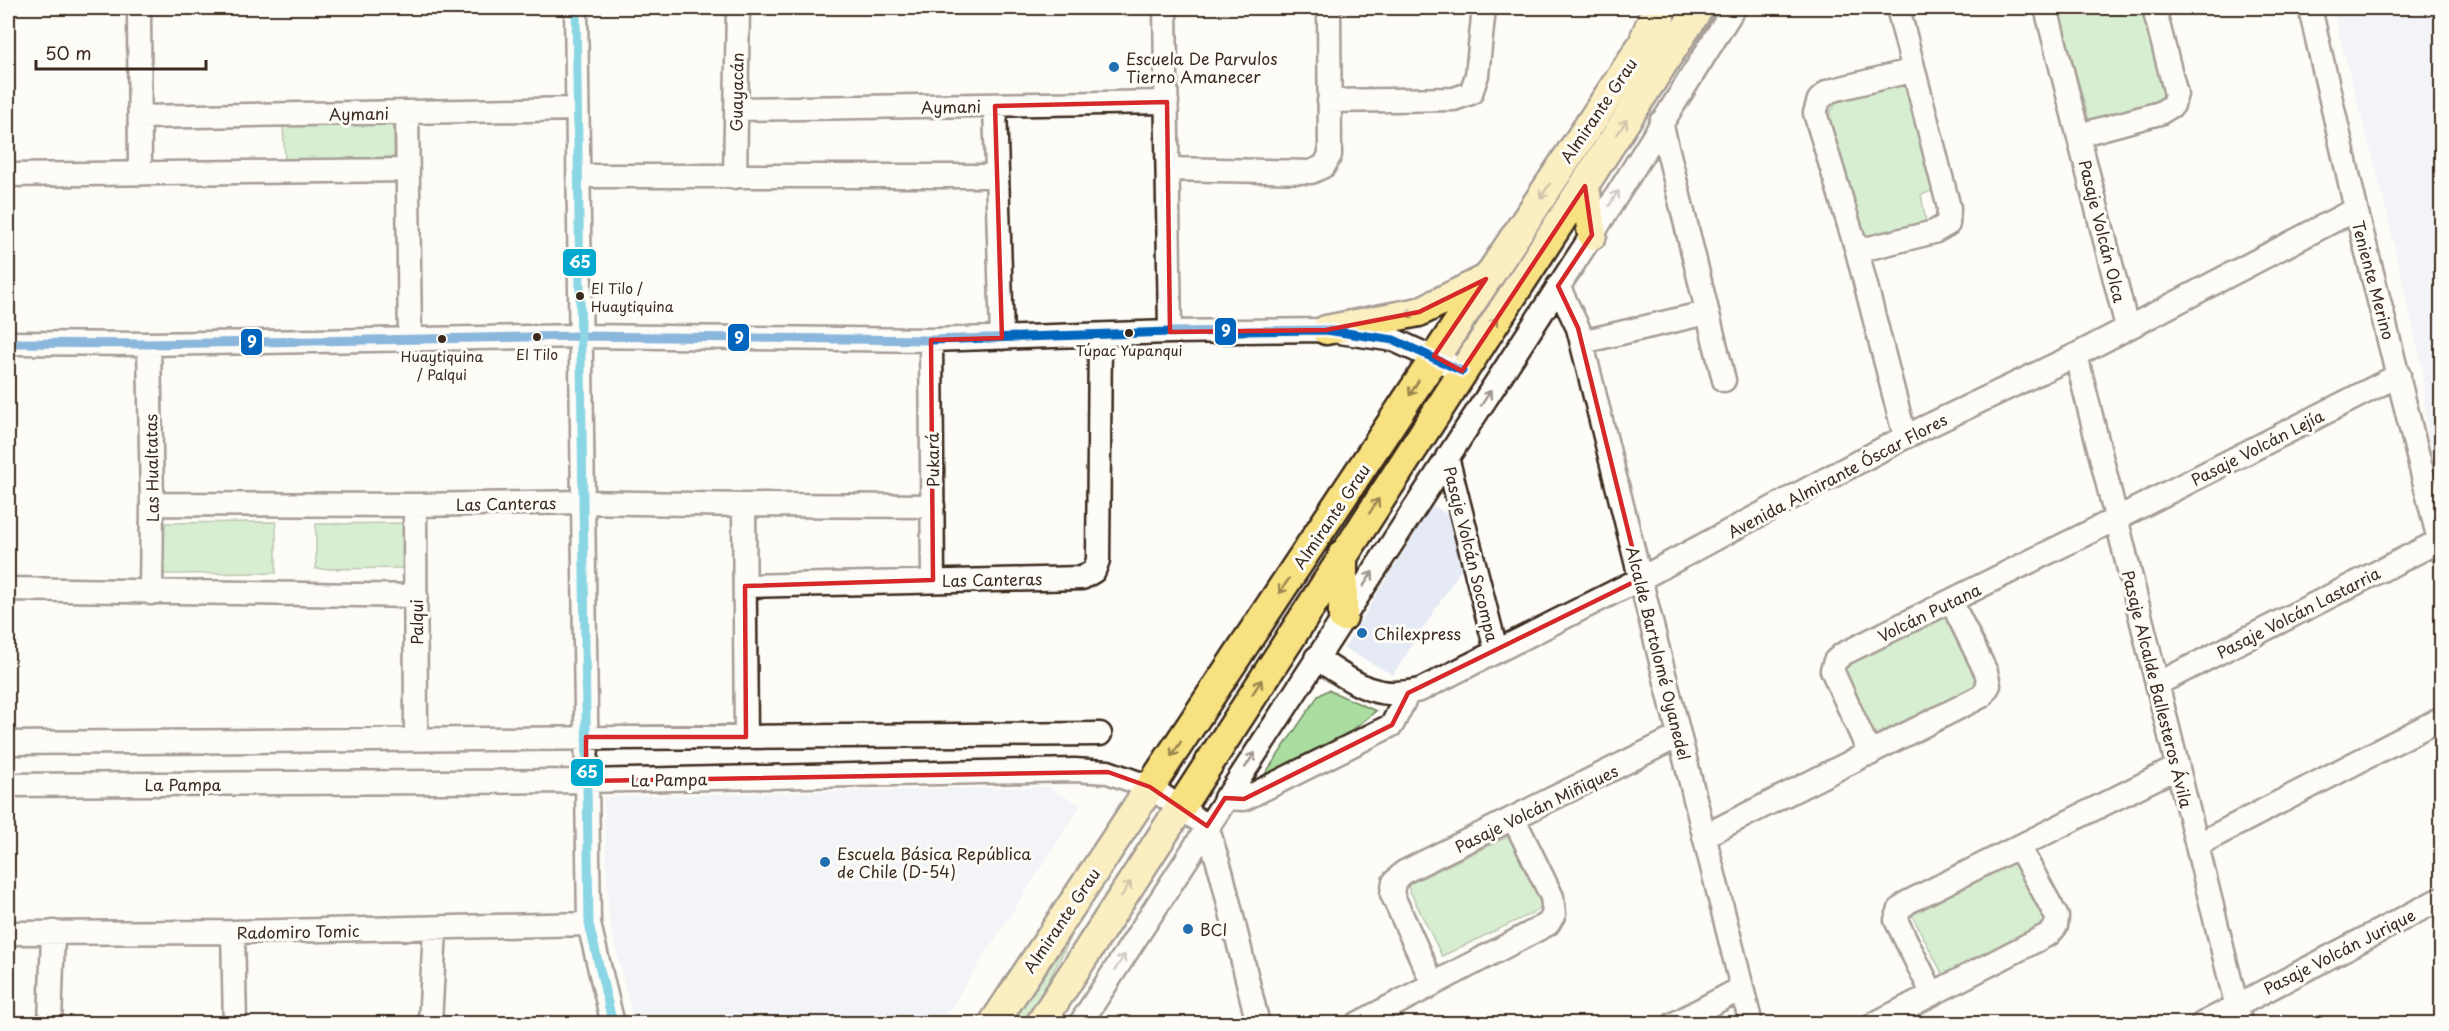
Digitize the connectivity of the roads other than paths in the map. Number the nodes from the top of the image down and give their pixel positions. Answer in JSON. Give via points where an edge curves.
{"nodes":[{"id":1,"x":139,"y":8,"type":"edge"},
{"id":2,"x":576,"y":8,"type":"edge"},
{"id":3,"x":738,"y":8,"type":"edge"},
{"id":4,"x":1165,"y":8,"type":"edge"},
{"id":5,"x":1329,"y":8,"type":"edge"},
{"id":6,"x":1484,"y":8,"type":"edge"},
{"id":7,"x":1659,"y":8,"type":"edge"},
{"id":8,"x":1668,"y":8,"type":"edge"},
{"id":9,"x":1699,"y":8,"type":"edge"},
{"id":10,"x":1734,"y":8,"type":"edge"},
{"id":11,"x":1898,"y":8,"type":"edge"},
{"id":12,"x":2046,"y":8,"type":"edge"},
{"id":13,"x":2154,"y":8,"type":"edge"},
{"id":14,"x":2310,"y":8,"type":"edge"},
{"id":15,"x":1647,"y":37,"type":"junction"},
{"id":16,"x":1914,"y":70,"type":"junction"},
{"id":17,"x":1329,"y":101,"type":"junction"},
{"id":18,"x":1167,"y":102,"type":"junction"},
{"id":19,"x":995,"y":106,"type":"junction"},
{"id":20,"x":578,"y":109,"type":"junction"},
{"id":21,"x":736,"y":109,"type":"junction"},
{"id":22,"x":407,"y":112,"type":"junction"},
{"id":23,"x":140,"y":117,"type":"junction"},
{"id":24,"x":1661,"y":122,"type":"junction"},
{"id":25,"x":2079,"y":135,"type":"junction"},
{"id":26,"x":1168,"y":169,"type":"junction"},
{"id":27,"x":408,"y":170,"type":"junction"},
{"id":28,"x":140,"y":174,"type":"junction"},
{"id":29,"x":8,"y":175,"type":"edge"},
{"id":30,"x":578,"y":176,"type":"junction"},
{"id":31,"x":997,"y":176,"type":"junction"},
{"id":32,"x":735,"y":177,"type":"junction"},
{"id":33,"x":1585,"y":186,"type":"junction"},
{"id":34,"x":2356,"y":209,"type":"junction"},
{"id":35,"x":1592,"y":235,"type":"junction"},
{"id":36,"x":1857,"y":251,"type":"junction"},
{"id":37,"x":1486,"y":279,"type":"junction"},
{"id":38,"x":1558,"y":286,"type":"junction"},
{"id":39,"x":1706,"y":313,"type":"junction"},
{"id":40,"x":2127,"y":327,"type":"junction"},
{"id":41,"x":1326,"y":330,"type":"junction"},
{"id":42,"x":1170,"y":332,"type":"junction"},
{"id":43,"x":580,"y":336,"type":"junction"},
{"id":44,"x":1100,"y":336,"type":"junction"},
{"id":45,"x":1002,"y":338,"type":"junction"},
{"id":46,"x":410,"y":340,"type":"junction"},
{"id":47,"x":931,"y":340,"type":"junction"},
{"id":48,"x":1582,"y":342,"type":"junction"},
{"id":49,"x":8,"y":343,"type":"edge"},
{"id":50,"x":149,"y":344,"type":"junction"},
{"id":51,"x":2076,"y":355,"type":"junction"},
{"id":52,"x":1434,"y":356,"type":"junction"},
{"id":53,"x":1462,"y":371,"type":"junction"},
{"id":54,"x":2398,"y":375,"type":"junction"},
{"id":55,"x":1724,"y":380,"type":"dead end"},
{"id":56,"x":1905,"y":437,"type":"junction"},
{"id":57,"x":1447,"y":457,"type":"junction"},
{"id":58,"x":583,"y":502,"type":"junction"},
{"id":59,"x":152,"y":504,"type":"junction"},
{"id":60,"x":415,"y":505,"type":"junction"},
{"id":61,"x":744,"y":506,"type":"junction"},
{"id":62,"x":933,"y":506,"type":"junction"},
{"id":63,"x":2116,"y":519,"type":"junction"},
{"id":64,"x":2440,"y":546,"type":"edge"},
{"id":65,"x":1343,"y":554,"type":"junction"},
{"id":66,"x":1640,"y":579,"type":"junction"},
{"id":67,"x":933,"y":580,"type":"junction"},
{"id":68,"x":745,"y":586,"type":"junction"},
{"id":69,"x":8,"y":589,"type":"edge"},
{"id":70,"x":151,"y":592,"type":"junction"},
{"id":71,"x":416,"y":596,"type":"junction"},
{"id":72,"x":1951,"y":601,"type":"junction"},
{"id":73,"x":1343,"y":617,"type":"junction"},
{"id":74,"x":1496,"y":650,"type":"junction"},
{"id":75,"x":1316,"y":658,"type":"junction"},
{"id":76,"x":2157,"y":684,"type":"junction"},
{"id":77,"x":1408,"y":693,"type":"junction"},
{"id":78,"x":2442,"y":718,"type":"edge"},
{"id":79,"x":1100,"y":734,"type":"dead end"},
{"id":80,"x":1679,"y":736,"type":"junction"},
{"id":81,"x":586,"y":737,"type":"junction"},
{"id":82,"x":746,"y":737,"type":"junction"},
{"id":83,"x":416,"y":739,"type":"junction"},
{"id":84,"x":8,"y":743,"type":"edge"},
{"id":85,"x":1870,"y":754,"type":"junction"},
{"id":86,"x":2178,"y":767,"type":"junction"},
{"id":87,"x":586,"y":781,"type":"junction"},
{"id":88,"x":8,"y":785,"type":"edge"},
{"id":89,"x":1150,"y":787,"type":"junction"},
{"id":90,"x":1226,"y":798,"type":"junction"},
{"id":91,"x":1179,"y":807,"type":"junction"},
{"id":92,"x":1514,"y":819,"type":"junction"},
{"id":93,"x":1207,"y":826,"type":"junction"},
{"id":94,"x":1704,"y":836,"type":"junction"},
{"id":95,"x":2197,"y":845,"type":"junction"},
{"id":96,"x":2019,"y":847,"type":"junction"},
{"id":97,"x":2442,"y":898,"type":"edge"},
{"id":98,"x":589,"y":924,"type":"junction"},
{"id":99,"x":435,"y":929,"type":"junction"},
{"id":100,"x":52,"y":932,"type":"junction"},
{"id":101,"x":233,"y":932,"type":"junction"},
{"id":102,"x":8,"y":933,"type":"edge"},
{"id":103,"x":1433,"y":984,"type":"junction"},
{"id":104,"x":1742,"y":988,"type":"junction"},
{"id":105,"x":1932,"y":993,"type":"junction"},
{"id":106,"x":2238,"y":1014,"type":"edge"},
{"id":107,"x":1254,"y":1020,"type":"edge"},
{"id":108,"x":50,"y":1023,"type":"edge"},
{"id":109,"x":235,"y":1023,"type":"edge"},
{"id":110,"x":429,"y":1023,"type":"edge"},
{"id":111,"x":612,"y":1023,"type":"edge"},
{"id":112,"x":993,"y":1023,"type":"edge"},
{"id":113,"x":1040,"y":1023,"type":"edge"},
{"id":114,"x":1080,"y":1023,"type":"edge"},
{"id":115,"x":1357,"y":1023,"type":"edge"},
{"id":116,"x":1674,"y":1023,"type":"edge"},
{"id":117,"x":1750,"y":1023,"type":"edge"},
{"id":118,"x":1874,"y":1023,"type":"edge"},
{"id":119,"x":2202,"y":1023,"type":"edge"}],
"edges":[{"from":1,"to":23,"type":"street"},
{"from":2,"to":20,"type":"street"},
{"from":3,"to":21,"type":"street","name":"Guayacán"},
{"from":4,"to":18,"type":"street"},
{"from":5,"to":17,"type":"street"},
{"from":6,"to":17,"type":"street","via":[[1478,75],[1471,93],[1454,99]]},
{"from":7,"to":15,"type":"highway"},
{"from":8,"to":15,"type":"main road","name":"Almirante Grau"},
{"from":33,"to":9,"type":"main road","name":"Almirante Grau","one_way":true},
{"from":10,"to":24,"type":"street"},
{"from":11,"to":16,"type":"street"},
{"from":12,"to":25,"type":"street","name":"Pasaje Volcán Olca"},
{"from":13,"to":25,"type":"street","via":[[2176,94],[2173,105],[2160,113]]},
{"from":14,"to":34,"type":"street","name":"Teniente Merino"},
{"from":15,"to":37,"type":"main road","name":"Almirante Grau","one_way":true},
{"from":16,"to":36,"type":"street","via":[[1949,208],[1948,224],[1934,232]]},
{"from":16,"to":36,"type":"street","via":[[1829,91],[1819,100],[1815,113]]},
{"from":17,"to":26,"type":"street","via":[[1330,154],[1324,166],[1311,172]]},
{"from":18,"to":19,"type":"street","name":"Aymani"},
{"from":18,"to":26,"type":"street"},
{"from":19,"to":21,"type":"street","name":"Aymani"},
{"from":19,"to":31,"type":"street"},
{"from":20,"to":22,"type":"street","name":"Aymani"},
{"from":20,"to":30,"type":"street"},
{"from":21,"to":32,"type":"street","name":"Guayacán"},
{"from":22,"to":23,"type":"street","name":"Aymani"},
{"from":22,"to":27,"type":"street"},
{"from":23,"to":28,"type":"street"},
{"from":35,"to":24,"type":"street","one_way":true},
{"from":24,"to":39,"type":"street"},
{"from":25,"to":40,"type":"street","name":"Pasaje Volcán Olca"},
{"from":26,"to":42,"type":"street"},
{"from":27,"to":28,"type":"street"},
{"from":27,"to":46,"type":"street"},
{"from":28,"to":29,"type":"street"},
{"from":30,"to":32,"type":"street"},
{"from":30,"to":43,"type":"street"},
{"from":31,"to":32,"type":"street"},
{"from":31,"to":45,"type":"street"},
{"from":33,"to":35,"type":"main road"},
{"from":53,"to":33,"type":"main road","name":"Almirante Grau","one_way":true},
{"from":34,"to":40,"type":"street","name":"Avenida Almirante Óscar Flores"},
{"from":34,"to":54,"type":"street","name":"Teniente Merino"},
{"from":35,"to":38,"type":"street"},
{"from":36,"to":56,"type":"street"},
{"from":37,"to":41,"type":"main road","one_way":true,"via":[[1419,312]]},
{"from":37,"to":52,"type":"main road","name":"Almirante Grau"},
{"from":38,"to":48,"type":"street","name":"Alcalde Bartolomé Oyanedel","via":[[1571,308]]},
{"from":57,"to":38,"type":"street","one_way":true},
{"from":39,"to":48,"type":"street"},
{"from":39,"to":55,"type":"street"},
{"from":40,"to":51,"type":"street","name":"Avenida Almirante Óscar Flores"},
{"from":41,"to":42,"type":"street"},
{"from":41,"to":52,"type":"street","via":[[1394,340]]},
{"from":42,"to":44,"type":"street"},
{"from":43,"to":46,"type":"street"},
{"from":43,"to":47,"type":"street"},
{"from":43,"to":58,"type":"street"},
{"from":44,"to":45,"type":"street"},
{"from":44,"to":67,"type":"street","name":"Las Canteras","via":[[1098,560],[1094,571],[1082,578]]},
{"from":45,"to":47,"type":"street"},
{"from":46,"to":50,"type":"street"},
{"from":47,"to":62,"type":"street","name":"Pukará"},
{"from":48,"to":66,"type":"street","name":"Alcalde Bartolomé Oyanedel"},
{"from":49,"to":50,"type":"street"},
{"from":50,"to":59,"type":"street","name":"Las Hualtatas"},
{"from":51,"to":56,"type":"street","name":"Avenida Almirante Óscar Flores"},
{"from":51,"to":63,"type":"street","name":"Pasaje Alcalde Ballesteros Ávila"},
{"from":52,"to":53,"type":"street"},
{"from":52,"to":89,"type":"main road","name":"Almirante Grau","one_way":true},
{"from":65,"to":53,"type":"main road","name":"Almirante Grau","one_way":true},
{"from":54,"to":63,"type":"street","name":"Pasaje Volcán Lejía"},
{"from":54,"to":64,"type":"street","name":"Teniente Merino"},
{"from":56,"to":66,"type":"street","name":"Avenida Almirante Óscar Flores"},
{"from":73,"to":57,"type":"street","one_way":true},
{"from":57,"to":74,"type":"street","name":"Pasaje Volcán Socompa"},
{"from":58,"to":60,"type":"street","name":"Las Canteras"},
{"from":58,"to":61,"type":"street","name":"Las Canteras"},
{"from":58,"to":81,"type":"street"},
{"from":59,"to":60,"type":"street","name":"Las Canteras"},
{"from":59,"to":70,"type":"street","name":"Las Hualtatas"},
{"from":60,"to":71,"type":"street","name":"Palqui"},
{"from":61,"to":62,"type":"street","name":"Las Canteras"},
{"from":61,"to":68,"type":"street"},
{"from":62,"to":67,"type":"street","name":"Pukará"},
{"from":63,"to":72,"type":"street","name":"Volcán Putana"},
{"from":63,"to":76,"type":"street","name":"Pasaje Alcalde Ballesteros Ávila"},
{"from":64,"to":76,"type":"street","name":"Pasaje Volcán Lastarria"},
{"from":65,"to":73,"type":"main road"},
{"from":91,"to":65,"type":"main road","name":"Almirante Grau","one_way":true},
{"from":66,"to":74,"type":"street","name":"Avenida Almirante Óscar Flores"},
{"from":66,"to":80,"type":"street","name":"Alcalde Bartolomé Oyanedel"},
{"from":67,"to":68,"type":"street","name":"Las Canteras"},
{"from":68,"to":82,"type":"street"},
{"from":69,"to":70,"type":"street"},
{"from":70,"to":71,"type":"street"},
{"from":71,"to":83,"type":"street","name":"Palqui"},
{"from":72,"to":85,"type":"street","via":[[1989,685],[1982,696]]},
{"from":72,"to":85,"type":"street","name":"Volcán Putana","via":[[1835,661],[1832,670]]},
{"from":73,"to":75,"type":"street"},
{"from":74,"to":77,"type":"street","name":"Avenida Almirante Óscar Flores"},
{"from":75,"to":77,"type":"street","name":"Avenida Almirante Óscar Flores","via":[[1364,688],[1384,694]]},
{"from":90,"to":75,"type":"street","one_way":true},
{"from":76,"to":86,"type":"street","name":"Pasaje Alcalde Ballesteros Ávila"},
{"from":77,"to":90,"type":"street","via":[[1392,725],[1244,799]]},
{"from":78,"to":95,"type":"street"},
{"from":79,"to":82,"type":"street"},
{"from":80,"to":92,"type":"street","name":"Pasaje Volcán Miñiques"},
{"from":80,"to":94,"type":"street","name":"Alcalde Bartolomé Oyanedel"},
{"from":81,"to":82,"type":"street"},
{"from":81,"to":83,"type":"street"},
{"from":81,"to":87,"type":"street"},
{"from":83,"to":84,"type":"street"},
{"from":85,"to":94,"type":"street"},
{"from":86,"to":95,"type":"street","name":"Pasaje Alcalde Ballesteros Ávila"},
{"from":86,"to":96,"type":"street"},
{"from":87,"to":88,"type":"street","name":"La Pampa"},
{"from":87,"to":89,"type":"street","name":"La Pampa","via":[[1074,770],[1108,772]]},
{"from":87,"to":98,"type":"street"},
{"from":89,"to":91,"type":"street","name":"La Pampa"},
{"from":89,"to":112,"type":"main road","name":"Almirante Grau"},
{"from":90,"to":93,"type":"street"},
{"from":91,"to":93,"type":"street","name":"La Pampa"},
{"from":113,"to":91,"type":"main road","name":"Almirante Grau","one_way":true},
{"from":92,"to":103,"type":"street","via":[[1552,897],[1554,914],[1548,924]]},
{"from":92,"to":103,"type":"street","name":"Pasaje Volcán Miñiques","via":[[1404,872],[1394,882],[1392,894]]},
{"from":93,"to":107,"type":"street","via":[[1222,875]]},
{"from":114,"to":93,"type":"street","one_way":true},
{"from":94,"to":104,"type":"street","name":"Alcalde Bartolomé Oyanedel"},
{"from":95,"to":106,"type":"street","name":"Pasaje Alcalde Ballesteros Ávila"},
{"from":96,"to":105,"type":"street","via":[[1900,909],[1896,920]]},
{"from":96,"to":105,"type":"street","via":[[2056,917],[2056,926],[2049,934]]},
{"from":97,"to":106,"type":"street","name":"Pasaje Volcán Jurique"},
{"from":98,"to":99,"type":"street","name":"Radomiro Tomic"},
{"from":98,"to":111,"type":"street"},
{"from":99,"to":101,"type":"street","name":"Radomiro Tomic"},
{"from":99,"to":110,"type":"street"},
{"from":100,"to":101,"type":"street","name":"Radomiro Tomic"},
{"from":100,"to":102,"type":"street","name":"Radomiro Tomic"},
{"from":100,"to":108,"type":"street"},
{"from":101,"to":109,"type":"street"},
{"from":103,"to":115,"type":"street"},
{"from":104,"to":116,"type":"street"},
{"from":104,"to":117,"type":"street","name":"Alcalde Bartolomé Oyanedel"},
{"from":105,"to":118,"type":"street"},
{"from":106,"to":119,"type":"street","name":"Pasaje Volcán Jurique"}]}
